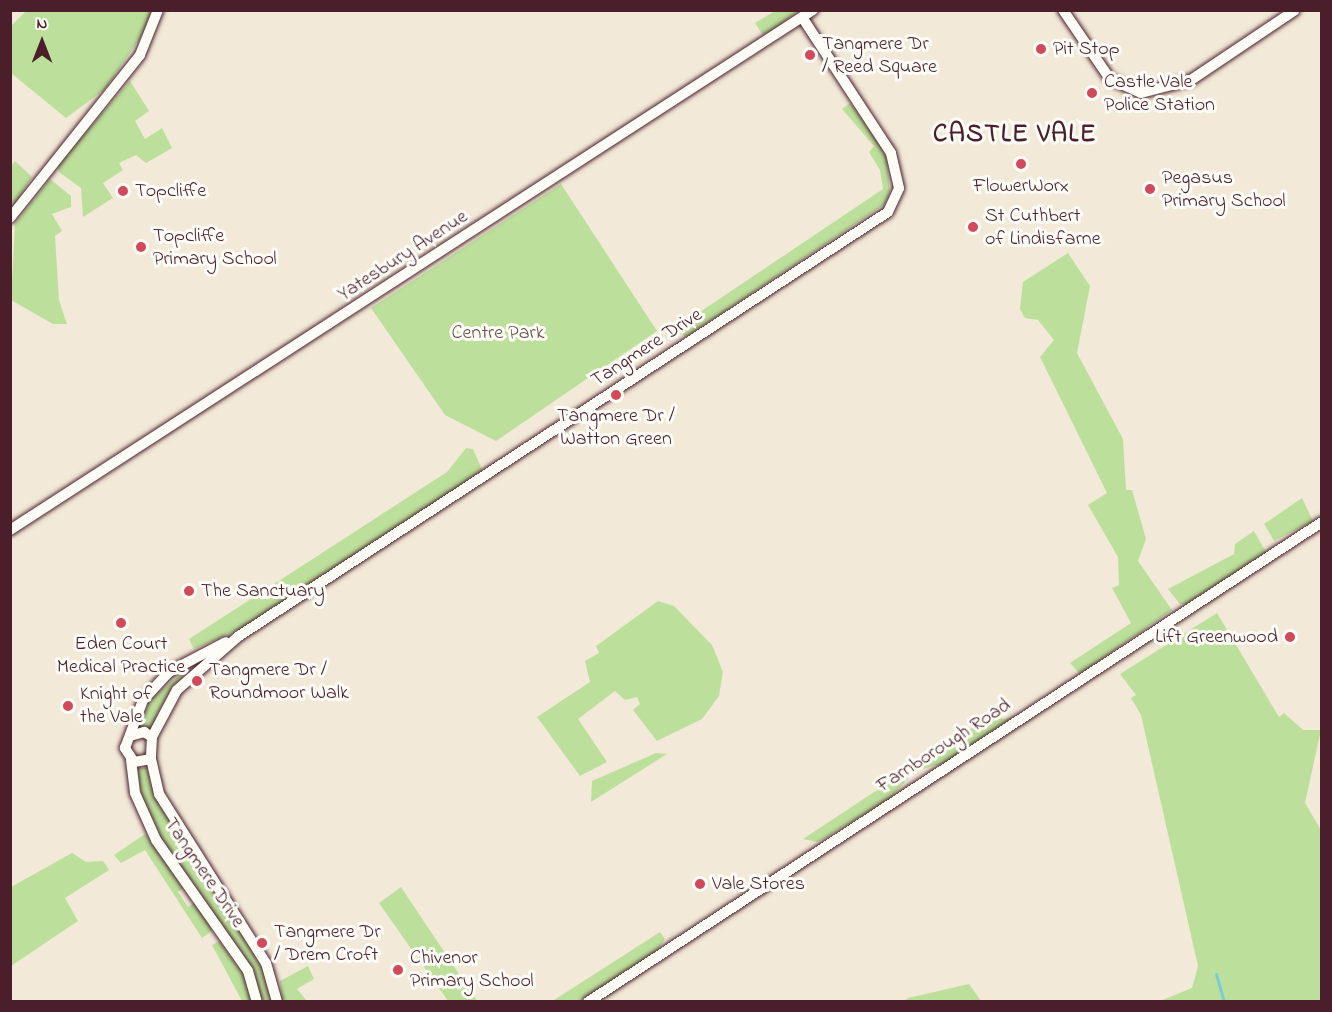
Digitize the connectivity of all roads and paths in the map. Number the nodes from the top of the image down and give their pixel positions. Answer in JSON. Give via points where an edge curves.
{"nodes":[{"id":1,"x":158,"y":10,"type":"edge"},
{"id":2,"x":813,"y":10,"type":"edge"},
{"id":3,"x":1063,"y":10,"type":"edge"},
{"id":4,"x":1295,"y":10,"type":"edge"},
{"id":5,"x":804,"y":20,"type":"junction"},
{"id":6,"x":10,"y":218,"type":"edge"},
{"id":7,"x":1322,"y":522,"type":"edge"},
{"id":8,"x":10,"y":530,"type":"edge"},
{"id":9,"x":239,"y":636,"type":"junction"},
{"id":10,"x":130,"y":736,"type":"junction"},
{"id":11,"x":152,"y":738,"type":"junction"},
{"id":12,"x":151,"y":759,"type":"junction"},
{"id":13,"x":130,"y":760,"type":"junction"},
{"id":14,"x":257,"y":1002,"type":"edge"},
{"id":15,"x":277,"y":1002,"type":"edge"},
{"id":16,"x":588,"y":1002,"type":"edge"}],
"edges":[{"from":1,"to":6,"type":"street","via":[[140,55]]},
{"from":2,"to":5,"type":"street","name":"Yatesbury Avenue"},
{"from":3,"to":4,"type":"street","via":[[1110,79],[1141,93],[1191,80]]},
{"from":5,"to":8,"type":"street","name":"Yatesbury Avenue"},
{"from":5,"to":9,"type":"street","name":"Tangmere Drive","via":[[891,153],[899,188],[888,212]]},
{"from":7,"to":16,"type":"street","name":"Farnborough Road"},
{"from":9,"to":10,"type":"street","name":"Tangmere Drive","via":[[159,680],[138,709]]},
{"from":9,"to":11,"type":"street","name":"Tangmere Drive","via":[[177,690]]},
{"from":10,"to":11,"type":"street","via":[[144,732]]},
{"from":10,"to":13,"type":"street","via":[[124,748]]},
{"from":11,"to":12,"type":"street"},
{"from":12,"to":13,"type":"street"},
{"from":12,"to":15,"type":"street","name":"Tangmere Drive","via":[[159,794],[266,963]]},
{"from":13,"to":14,"type":"street","name":"Tangmere Drive","via":[[135,793],[160,847],[176,862],[248,971]]}]}
